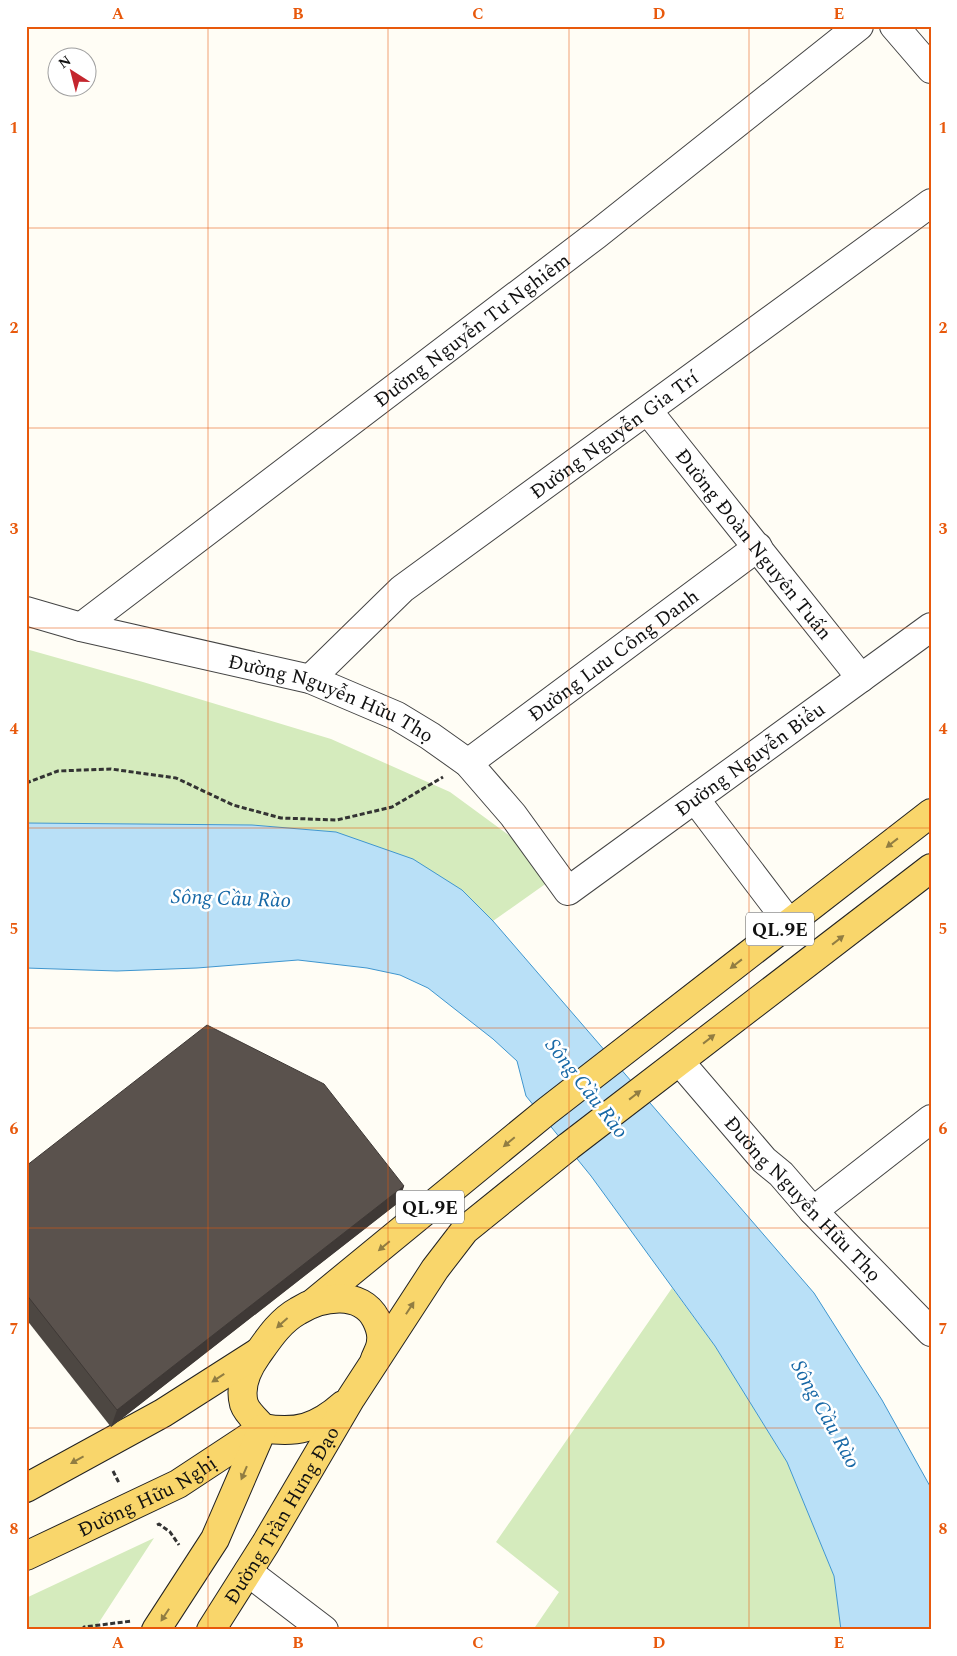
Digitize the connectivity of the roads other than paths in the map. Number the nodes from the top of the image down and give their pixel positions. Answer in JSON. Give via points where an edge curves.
{"nodes":[{"id":1,"x":859,"y":26,"type":"edge"},
{"id":2,"x":894,"y":26,"type":"edge"},
{"id":3,"x":931,"y":69,"type":"edge"},
{"id":4,"x":931,"y":203,"type":"edge"},
{"id":5,"x":648,"y":411,"type":"junction"},
{"id":6,"x":758,"y":547,"type":"junction"},
{"id":7,"x":26,"y":612,"type":"edge"},
{"id":8,"x":81,"y":627,"type":"junction"},
{"id":9,"x":931,"y":627,"type":"edge"},
{"id":10,"x":861,"y":678,"type":"junction"},
{"id":11,"x":310,"y":679,"type":"junction"},
{"id":12,"x":468,"y":763,"type":"junction"},
{"id":13,"x":695,"y":799,"type":"junction"},
{"id":14,"x":931,"y":813,"type":"edge"},
{"id":15,"x":931,"y":868,"type":"edge"},
{"id":16,"x":568,"y":891,"type":"joint"},
{"id":17,"x":789,"y":923,"type":"junction"},
{"id":18,"x":680,"y":1062,"type":"junction"},
{"id":19,"x":931,"y":1119,"type":"edge"},
{"id":20,"x":813,"y":1211,"type":"junction"},
{"id":21,"x":314,"y":1303,"type":"junction"},
{"id":22,"x":931,"y":1332,"type":"edge"},
{"id":23,"x":259,"y":1352,"type":"junction"},
{"id":24,"x":374,"y":1363,"type":"junction"},
{"id":25,"x":350,"y":1398,"type":"junction"},
{"id":26,"x":263,"y":1428,"type":"junction"},
{"id":27,"x":26,"y":1488,"type":"edge"},
{"id":28,"x":26,"y":1556,"type":"edge"},
{"id":29,"x":248,"y":1572,"type":"junction"},
{"id":30,"x":144,"y":1627,"type":"edge"},
{"id":31,"x":211,"y":1630,"type":"edge"},
{"id":32,"x":324,"y":1630,"type":"edge"}],
"edges":[{"from":1,"to":8,"type":"street","name":"Đường Nguyễn Tư Nghiêm","via":[[596,235]]},
{"from":2,"to":3,"type":"street"},
{"from":4,"to":5,"type":"street","name":"Đường Nguyễn Gia Trí"},
{"from":5,"to":6,"type":"street","name":"Đường Đoàn Nguyên Tuấn"},
{"from":5,"to":11,"type":"street","name":"Đường Nguyễn Gia Trí","via":[[402,590]]},
{"from":6,"to":10,"type":"street","name":"Đường Đoàn Nguyên Tuấn"},
{"from":6,"to":12,"type":"street","name":"Đường Lưu Công Danh"},
{"from":7,"to":8,"type":"street","name":"Đường Nguyễn Hữu Thọ"},
{"from":8,"to":11,"type":"street","name":"Đường Nguyễn Hữu Thọ"},
{"from":9,"to":10,"type":"street","name":"Đường Nguyễn Biểu"},
{"from":10,"to":13,"type":"street","name":"Đường Nguyễn Biểu"},
{"from":11,"to":12,"type":"street","name":"Đường Nguyễn Hữu Thọ","via":[[396,716]]},
{"from":12,"to":16,"type":"street","name":"Đường Nguyễn Hữu Thọ","via":[[513,814]]},
{"from":13,"to":16,"type":"street","name":"Đường Nguyễn Biểu"},
{"from":13,"to":17,"type":"street"},
{"from":14,"to":17,"type":"main road","name":"Đường Trần Hưng Đạo","number":"QL.9E","one_way":true},
{"from":18,"to":15,"type":"main road","number":"QL.9E","one_way":true},
{"from":17,"to":21,"type":"main road","name":"Đường Trần Hưng Đạo","number":"QL.9E","one_way":true,"via":[[547,1111]]},
{"from":18,"to":20,"type":"street","name":"Đường Nguyễn Hữu Thọ","via":[[764,1160],[781,1174]]},
{"from":24,"to":18,"type":"main road","name":"Đường Trần Hưng Đạo","number":"QL.9E","one_way":true,"via":[[435,1269],[465,1230]]},
{"from":19,"to":20,"type":"street"},
{"from":20,"to":22,"type":"street","name":"Đường Nguyễn Hữu Thọ"},
{"from":21,"to":23,"type":"main road","name":"Đường Trần Hưng Đạo","one_way":true,"via":[[282,1322]]},
{"from":21,"to":24,"type":"main road","name":"Đường Trần Hưng Đạo","via":[[342,1298],[363,1304],[372,1313],[379,1325],[381,1341]]},
{"from":23,"to":26,"type":"main road","name":"Đường Trần Hưng Đạo","via":[[248,1368],[242,1394],[245,1406]]},
{"from":23,"to":27,"type":"main road","one_way":true,"via":[[163,1413]]},
{"from":24,"to":25,"type":"main road","name":"Đường Trần Hưng Đạo"},
{"from":25,"to":26,"type":"main road","name":"Đường Trần Hưng Đạo","via":[[320,1422],[301,1429]]},
{"from":25,"to":29,"type":"main road","name":"Đường Trần Hưng Đạo"},
{"from":26,"to":28,"type":"main road","name":"Đường Hữu Nghị","via":[[178,1484]]},
{"from":26,"to":30,"type":"main road","one_way":true,"via":[[215,1539]]},
{"from":29,"to":31,"type":"main road","name":"Đường Trần Hưng Đạo"},
{"from":29,"to":32,"type":"street"}]}
